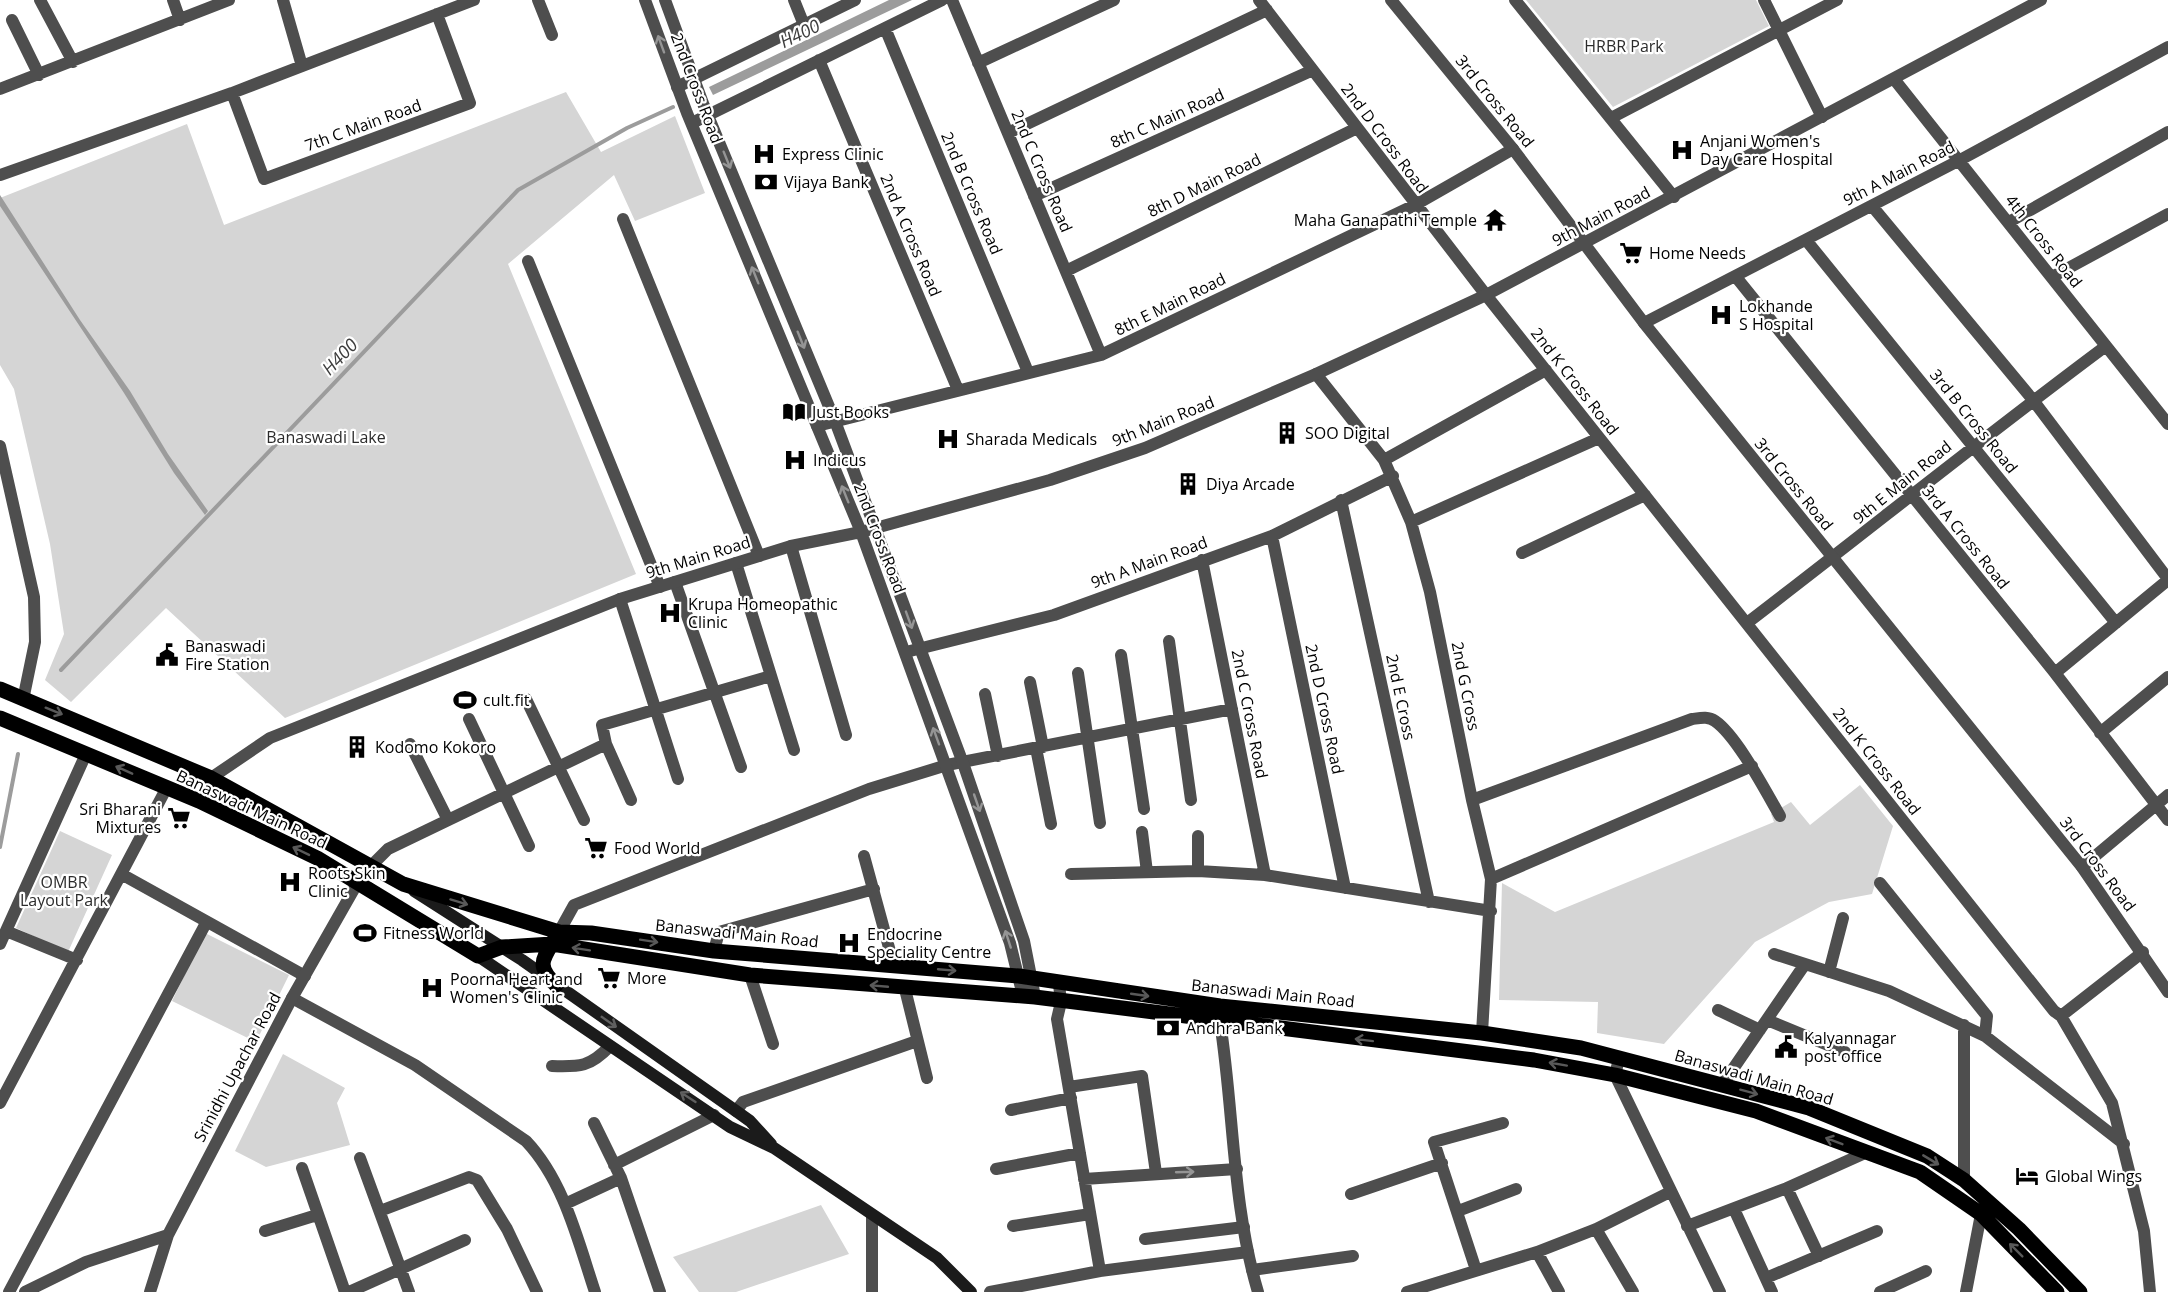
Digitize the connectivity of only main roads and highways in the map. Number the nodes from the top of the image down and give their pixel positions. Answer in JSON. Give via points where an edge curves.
{"nodes":[{"id":1,"x":0,"y":689,"type":"edge"},
{"id":2,"x":0,"y":718,"type":"edge"},
{"id":3,"x":403,"y":884,"type":"junction"},
{"id":4,"x":555,"y":938,"type":"junction"},
{"id":5,"x":502,"y":947,"type":"junction"},
{"id":6,"x":478,"y":956,"type":"junction"},
{"id":7,"x":556,"y":985,"type":"junction"},
{"id":8,"x":774,"y":1148,"type":"junction"},
{"id":9,"x":971,"y":1292,"type":"edge"},
{"id":10,"x":2057,"y":1292,"type":"edge"},
{"id":11,"x":2079,"y":1292,"type":"edge"}],
"edges":[{"from":1,"to":3,"type":"main road","name":"Banaswadi Main Road","one_way":true,"via":[[211,778]]},
{"from":6,"to":2,"type":"main road","name":"Banaswadi Main Road","one_way":true,"via":[[317,858],[199,801]]},
{"from":3,"to":4,"type":"main road","name":"Banaswadi Main Road","one_way":true},
{"from":3,"to":5,"type":"main road","name":"Banaswadi Main Road"},
{"from":4,"to":5,"type":"main road","name":"Banaswadi Main Road"},
{"from":4,"to":7,"type":"main road","via":[[543,964],[544,974]]},
{"from":10,"to":4,"type":"main road","name":"Banaswadi Main Road","one_way":true,"via":[[1981,1214],[1920,1172],[1756,1111],[1615,1075],[1534,1060],[1029,996],[750,975]]},
{"from":4,"to":11,"type":"main road","name":"Banaswadi Main Road","one_way":true,"via":[[591,933],[714,951],[1018,976],[1220,1006],[1482,1033],[1581,1048],[1809,1108],[1927,1156],[1985,1196]]},
{"from":5,"to":6,"type":"main road","name":"Banaswadi Main Road"},
{"from":5,"to":7,"type":"main road","name":"Banaswadi Main Road"},
{"from":8,"to":6,"type":"main road","name":"Banaswadi Main Road","one_way":true,"via":[[742,1135]]},
{"from":7,"to":8,"type":"main road","name":"Banaswadi Main Road","one_way":true,"via":[[750,1121]]},
{"from":8,"to":9,"type":"main road","name":"Banaswadi Main Road","via":[[937,1258]]}]}
